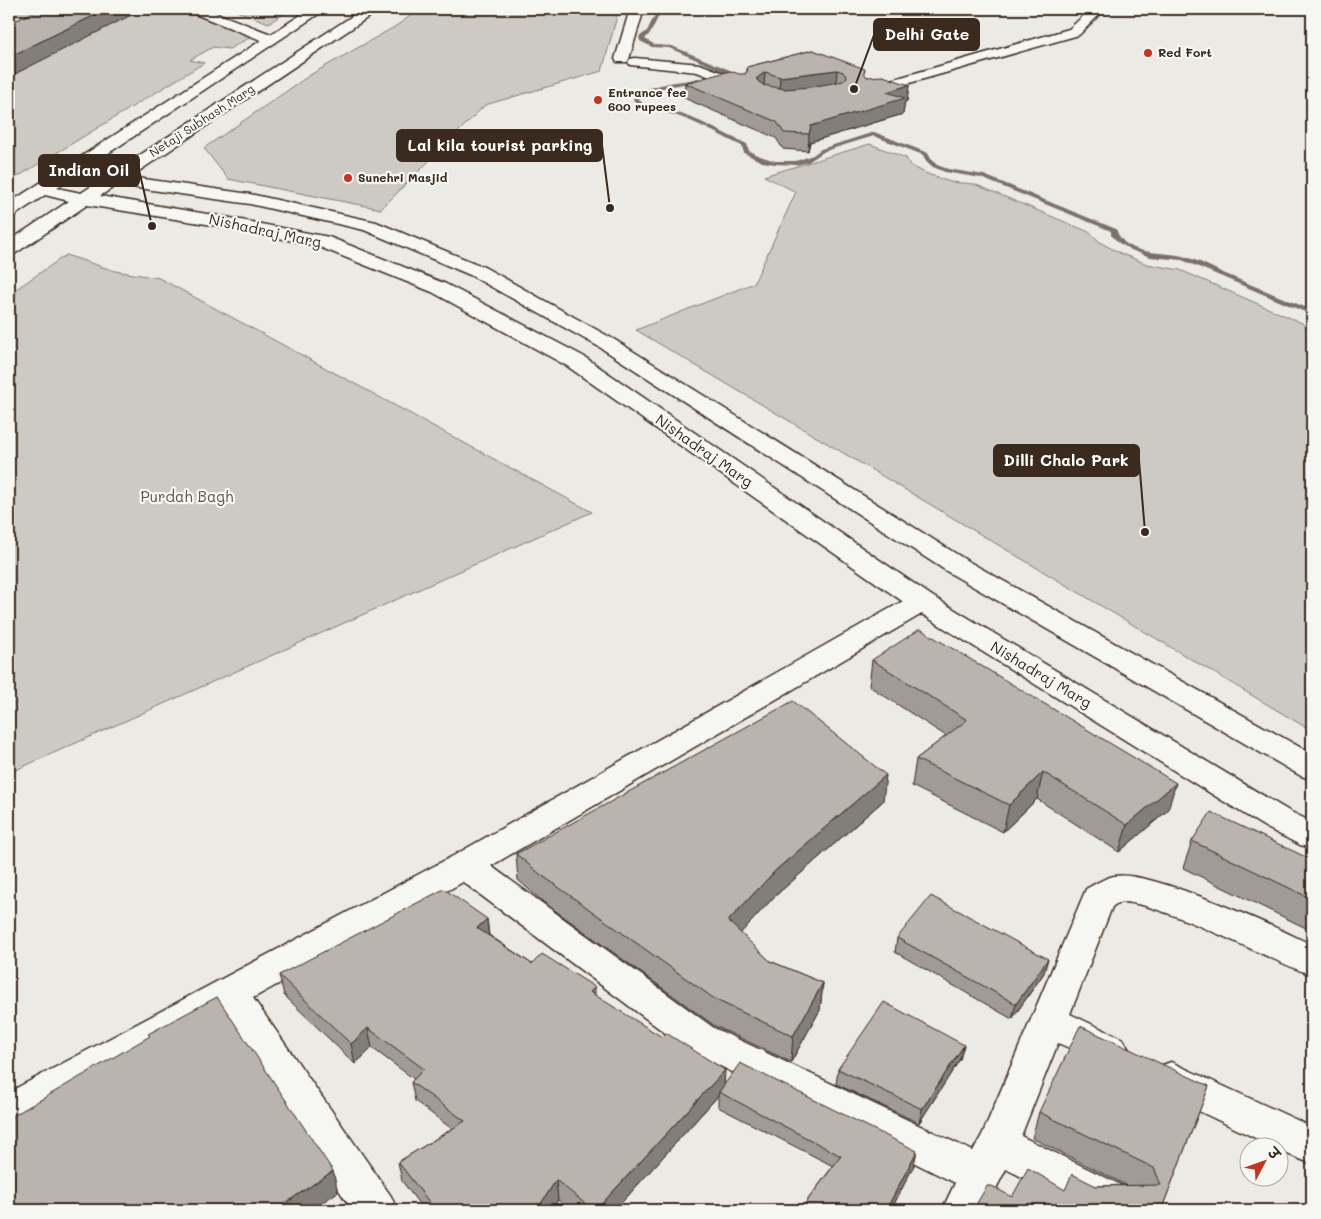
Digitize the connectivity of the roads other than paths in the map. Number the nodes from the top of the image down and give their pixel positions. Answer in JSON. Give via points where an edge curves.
{"nodes":[{"id":1,"x":195,"y":9,"type":"edge"},
{"id":2,"x":319,"y":9,"type":"edge"},
{"id":3,"x":371,"y":9,"type":"edge"},
{"id":4,"x":637,"y":9,"type":"edge"},
{"id":5,"x":1098,"y":9,"type":"edge"},
{"id":6,"x":271,"y":39,"type":"junction"},
{"id":7,"x":734,"y":82,"type":"edge"},
{"id":8,"x":871,"y":87,"type":"edge"},
{"id":9,"x":67,"y":172,"type":"junction"},
{"id":10,"x":115,"y":178,"type":"junction"},
{"id":11,"x":44,"y":190,"type":"junction"},
{"id":12,"x":83,"y":199,"type":"junction"},
{"id":13,"x":9,"y":211,"type":"edge"},
{"id":14,"x":9,"y":249,"type":"edge"},
{"id":15,"x":922,"y":602,"type":"junction"},
{"id":16,"x":1312,"y":768,"type":"edge"},
{"id":17,"x":1312,"y":836,"type":"edge"},
{"id":18,"x":465,"y":865,"type":"junction"},
{"id":19,"x":1312,"y":961,"type":"edge"},
{"id":20,"x":229,"y":993,"type":"junction"},
{"id":21,"x":1048,"y":1021,"type":"junction"},
{"id":22,"x":9,"y":1112,"type":"edge"},
{"id":23,"x":1312,"y":1146,"type":"edge"},
{"id":24,"x":990,"y":1160,"type":"junction"},
{"id":25,"x":376,"y":1210,"type":"edge"},
{"id":26,"x":964,"y":1210,"type":"edge"},
{"id":27,"x":1128,"y":1210,"type":"edge"}],
"edges":[{"from":1,"to":6,"type":"main road"},
{"from":2,"to":6,"type":"main road"},
{"from":3,"to":10,"type":"main road","name":"Netaji Subhash Marg"},
{"from":4,"to":7,"type":"main road","via":[[628,60],[700,68]]},
{"from":5,"to":8,"type":"main road","via":[[1074,32],[892,84]]},
{"from":6,"to":9,"type":"main road"},
{"from":9,"to":10,"type":"main road","name":"Nishadraj Marg"},
{"from":9,"to":11,"type":"main road"},
{"from":10,"to":12,"type":"main road","name":"Netaji Subhash Marg"},
{"from":10,"to":16,"type":"main road","name":"Nishadraj Marg","via":[[250,199],[370,226],[477,271],[608,344],[957,566]]},
{"from":11,"to":12,"type":"main road","name":"Nishadraj Marg"},
{"from":11,"to":13,"type":"main road"},
{"from":12,"to":14,"type":"main road","name":"Netaji Subhash Marg"},
{"from":12,"to":15,"type":"main road","name":"Nishadraj Marg","via":[[322,241],[439,288],[576,362]]},
{"from":15,"to":17,"type":"main road","name":"Nishadraj Marg","via":[[1278,819]]},
{"from":15,"to":18,"type":"main road"},
{"from":18,"to":20,"type":"main road"},
{"from":18,"to":24,"type":"main road","via":[[701,1039],[774,1076]]},
{"from":19,"to":21,"type":"main road","via":[[1181,905],[1137,891],[1115,889],[1098,898]]},
{"from":20,"to":22,"type":"main road"},
{"from":20,"to":25,"type":"main road"},
{"from":21,"to":23,"type":"main road"},
{"from":21,"to":24,"type":"main road"},
{"from":24,"to":26,"type":"main road"},
{"from":24,"to":27,"type":"main road"}]}
